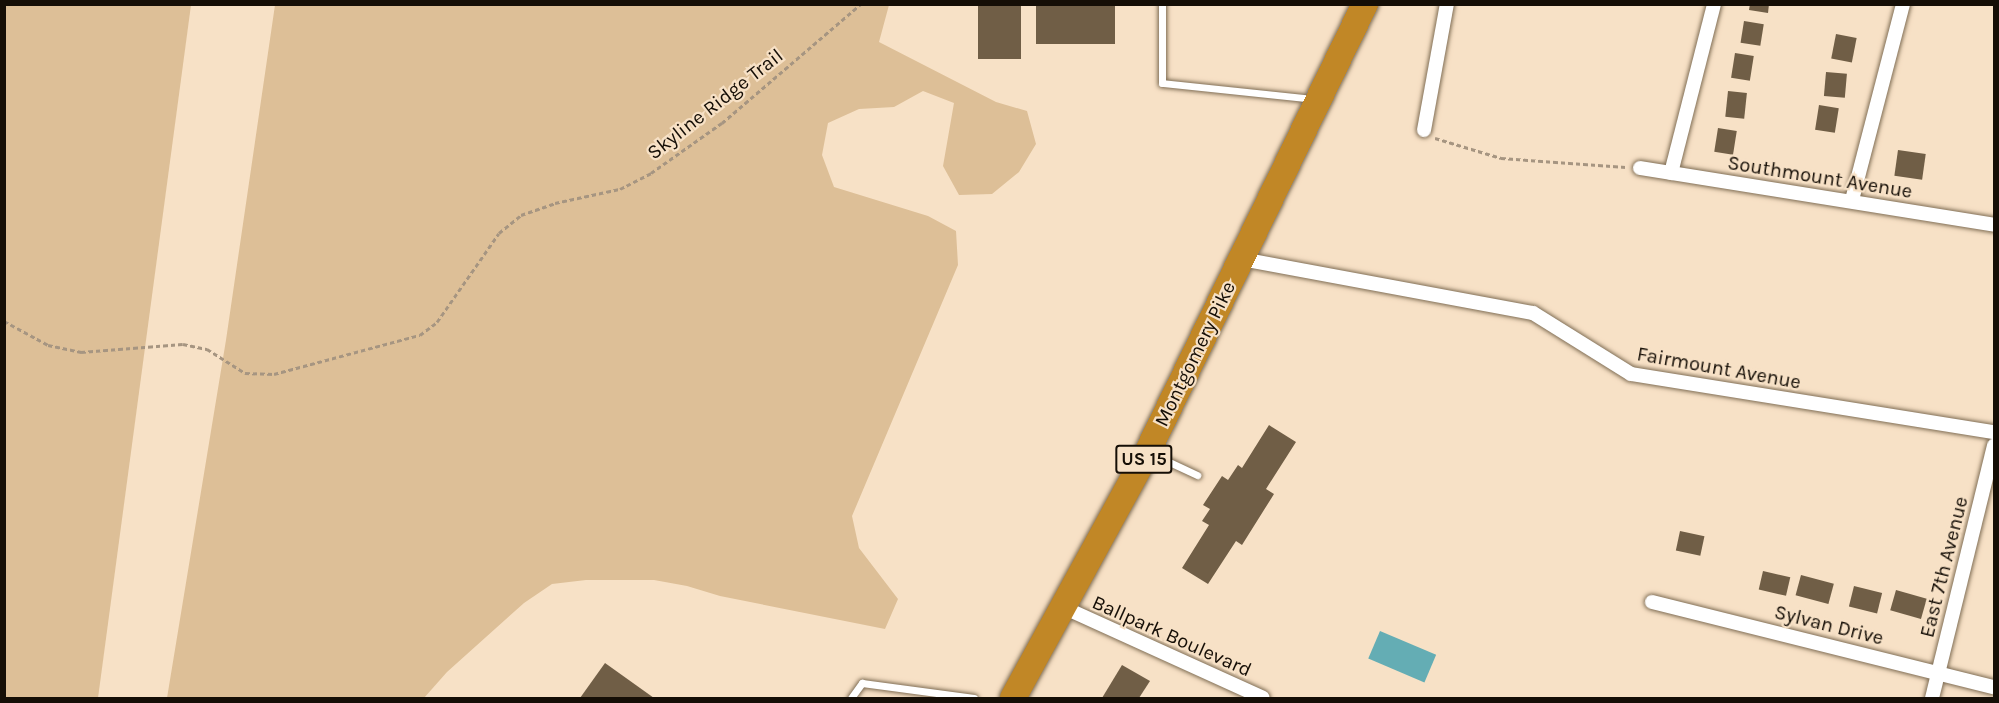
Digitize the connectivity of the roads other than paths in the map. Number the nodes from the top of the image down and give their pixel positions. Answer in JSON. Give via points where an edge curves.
{"nodes":[{"id":1,"x":1162,"y":4,"type":"edge"},
{"id":2,"x":1365,"y":4,"type":"edge"},
{"id":3,"x":1447,"y":4,"type":"edge"},
{"id":4,"x":1714,"y":4,"type":"edge"},
{"id":5,"x":1903,"y":4,"type":"edge"},
{"id":6,"x":1318,"y":100,"type":"junction"},
{"id":7,"x":1424,"y":130,"type":"road end"},
{"id":8,"x":1640,"y":168,"type":"road end"},
{"id":9,"x":1671,"y":173,"type":"junction"},
{"id":10,"x":1852,"y":200,"type":"junction"},
{"id":11,"x":1995,"y":225,"type":"edge"},
{"id":12,"x":1241,"y":259,"type":"junction"},
{"id":13,"x":1995,"y":432,"type":"edge"},
{"id":14,"x":1995,"y":445,"type":"edge"},
{"id":15,"x":1147,"y":452,"type":"junction"},
{"id":16,"x":1197,"y":475,"type":"dead end"},
{"id":17,"x":1653,"y":602,"type":"dead end"},
{"id":18,"x":1065,"y":609,"type":"junction"},
{"id":19,"x":1938,"y":673,"type":"junction"},
{"id":20,"x":1995,"y":687,"type":"edge"},
{"id":21,"x":851,"y":699,"type":"edge"},
{"id":22,"x":974,"y":699,"type":"edge"},
{"id":23,"x":1013,"y":699,"type":"edge"},
{"id":24,"x":1263,"y":699,"type":"edge"},
{"id":25,"x":1932,"y":699,"type":"edge"}],
"edges":[{"from":1,"to":6,"type":"lane","via":[[1162,82]]},
{"from":2,"to":6,"type":"highway","name":"Montgomery Pike","number":"US 15"},
{"from":3,"to":7,"type":"street"},
{"from":4,"to":9,"type":"street"},
{"from":5,"to":10,"type":"street"},
{"from":6,"to":12,"type":"highway","name":"Montgomery Pike","number":"US 15"},
{"from":8,"to":9,"type":"street","name":"Southmount Avenue"},
{"from":9,"to":10,"type":"street","name":"Southmount Avenue"},
{"from":10,"to":11,"type":"street","name":"Southmount Avenue"},
{"from":12,"to":13,"type":"street","name":"Fairmount Avenue","via":[[1533,313],[1632,374]]},
{"from":12,"to":15,"type":"highway","name":"Montgomery Pike","number":"US 15"},
{"from":14,"to":19,"type":"street","name":"East 7th Avenue"},
{"from":15,"to":16,"type":"lane"},
{"from":15,"to":18,"type":"highway","name":"Montgomery Pike","number":"US 15"},
{"from":17,"to":19,"type":"street","name":"Sylvan Drive"},
{"from":18,"to":23,"type":"highway","name":"Montgomery Pike","number":"US 15"},
{"from":18,"to":24,"type":"street","name":"Ballpark Boulevard"},
{"from":19,"to":20,"type":"street","name":"Sylvan Drive"},
{"from":19,"to":25,"type":"street","name":"East 7th Avenue"},
{"from":21,"to":22,"type":"lane","via":[[862,683]]}]}
